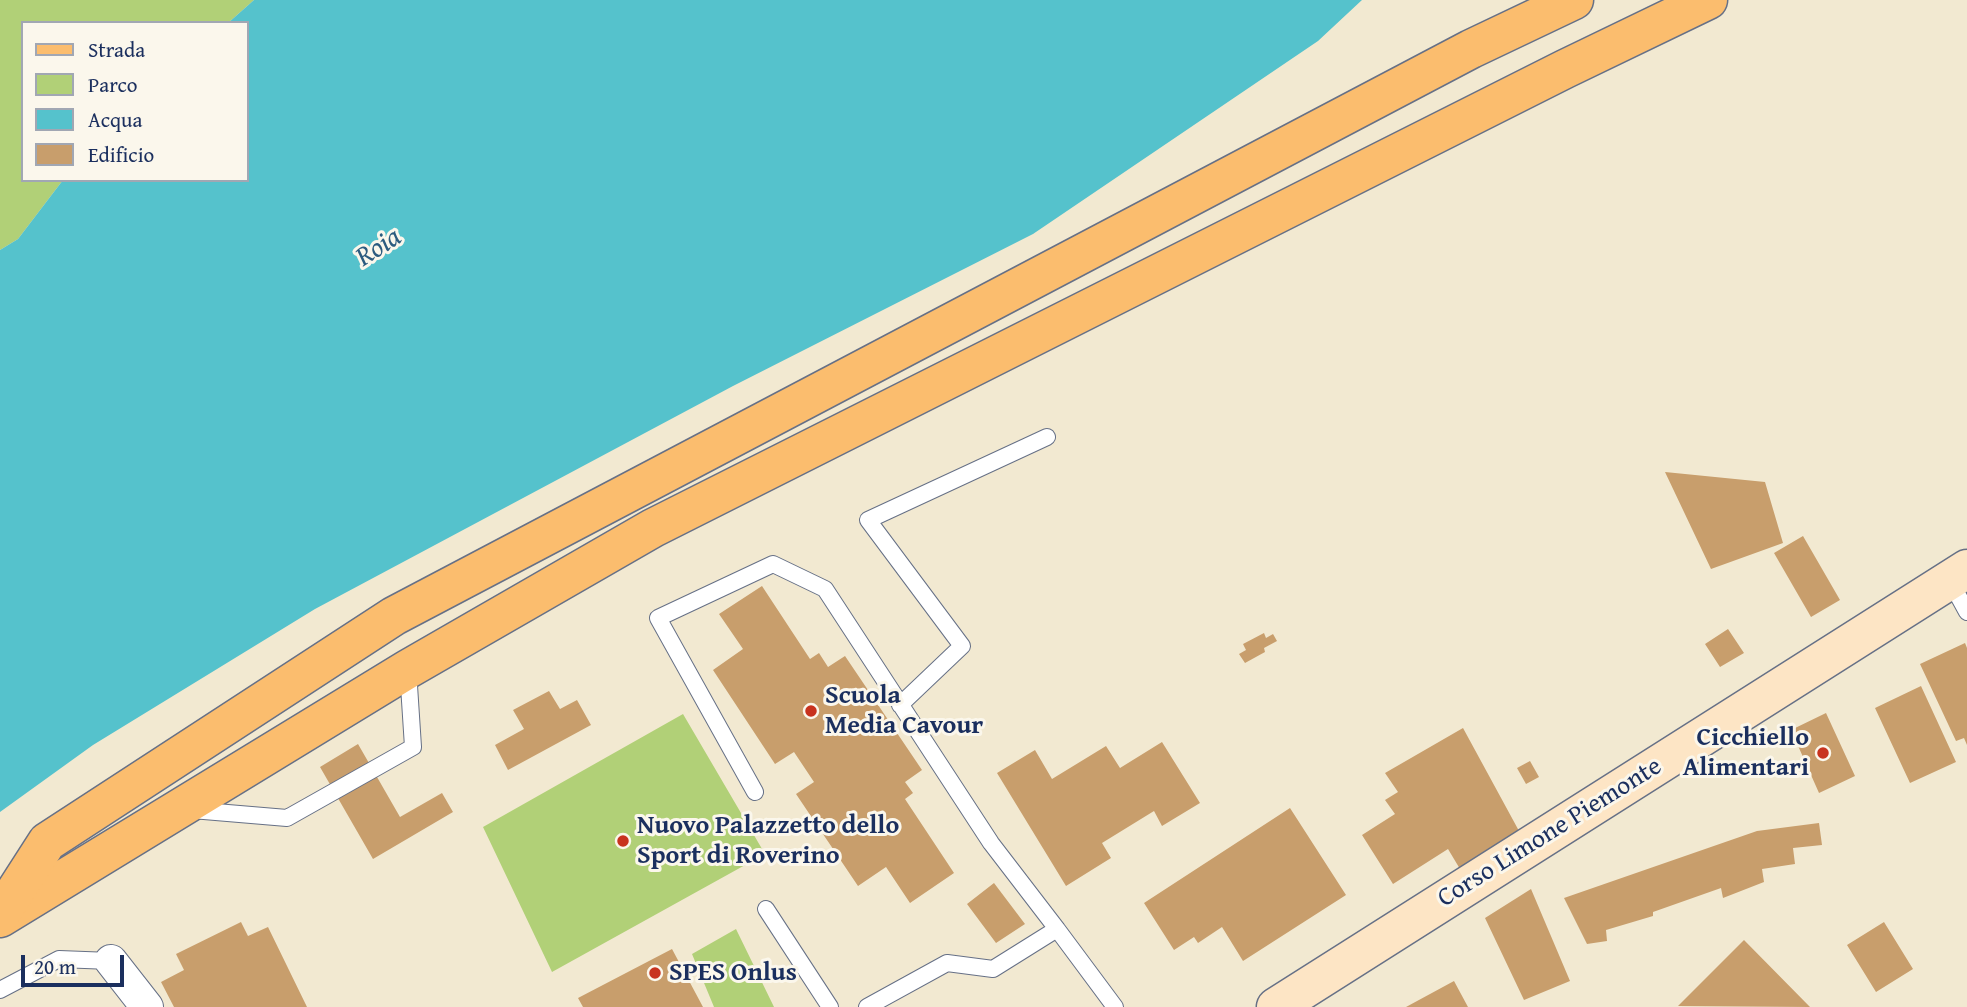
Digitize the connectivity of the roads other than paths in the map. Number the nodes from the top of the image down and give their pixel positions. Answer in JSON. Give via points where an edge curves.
{"nodes":[{"id":1,"x":1573,"y":0,"type":"edge"},
{"id":2,"x":1708,"y":0,"type":"edge"},
{"id":3,"x":1047,"y":437,"type":"dead end"},
{"id":4,"x":1961,"y":587,"type":"edge"},
{"id":5,"x":408,"y":669,"type":"junction"},
{"id":6,"x":900,"y":705,"type":"junction"},
{"id":7,"x":755,"y":792,"type":"dead end"},
{"id":8,"x":179,"y":809,"type":"junction"},
{"id":9,"x":766,"y":909,"type":"dead end"},
{"id":10,"x":0,"y":916,"type":"edge"},
{"id":11,"x":1057,"y":929,"type":"junction"},
{"id":12,"x":111,"y":961,"type":"joint"},
{"id":13,"x":0,"y":990,"type":"edge"},
{"id":14,"x":148,"y":1007,"type":"edge"},
{"id":15,"x":830,"y":1007,"type":"edge"},
{"id":16,"x":867,"y":1007,"type":"edge"},
{"id":17,"x":1115,"y":1007,"type":"edge"},
{"id":18,"x":1276,"y":1007,"type":"edge"}],
"edges":[{"from":1,"to":10,"type":"main road","via":[[1471,49],[394,616],[47,842]]},
{"from":2,"to":5,"type":"main road","via":[[653,528]]},
{"from":3,"to":6,"type":"lane","via":[[868,520],[962,646]]},
{"from":4,"to":18,"type":"main road","name":"Corso Limone Piemonte"},
{"from":5,"to":8,"type":"main road"},
{"from":5,"to":8,"type":"lane","via":[[413,747],[286,818]]},
{"from":6,"to":7,"type":"lane","via":[[825,589],[773,564],[658,618]]},
{"from":6,"to":11,"type":"lane","via":[[991,843]]},
{"from":8,"to":10,"type":"main road"},
{"from":9,"to":15,"type":"lane"},
{"from":11,"to":16,"type":"lane","via":[[993,969],[947,963]]},
{"from":11,"to":17,"type":"lane"},
{"from":12,"to":13,"type":"lane","via":[[59,959]]},
{"from":12,"to":14,"type":"street"}]}
